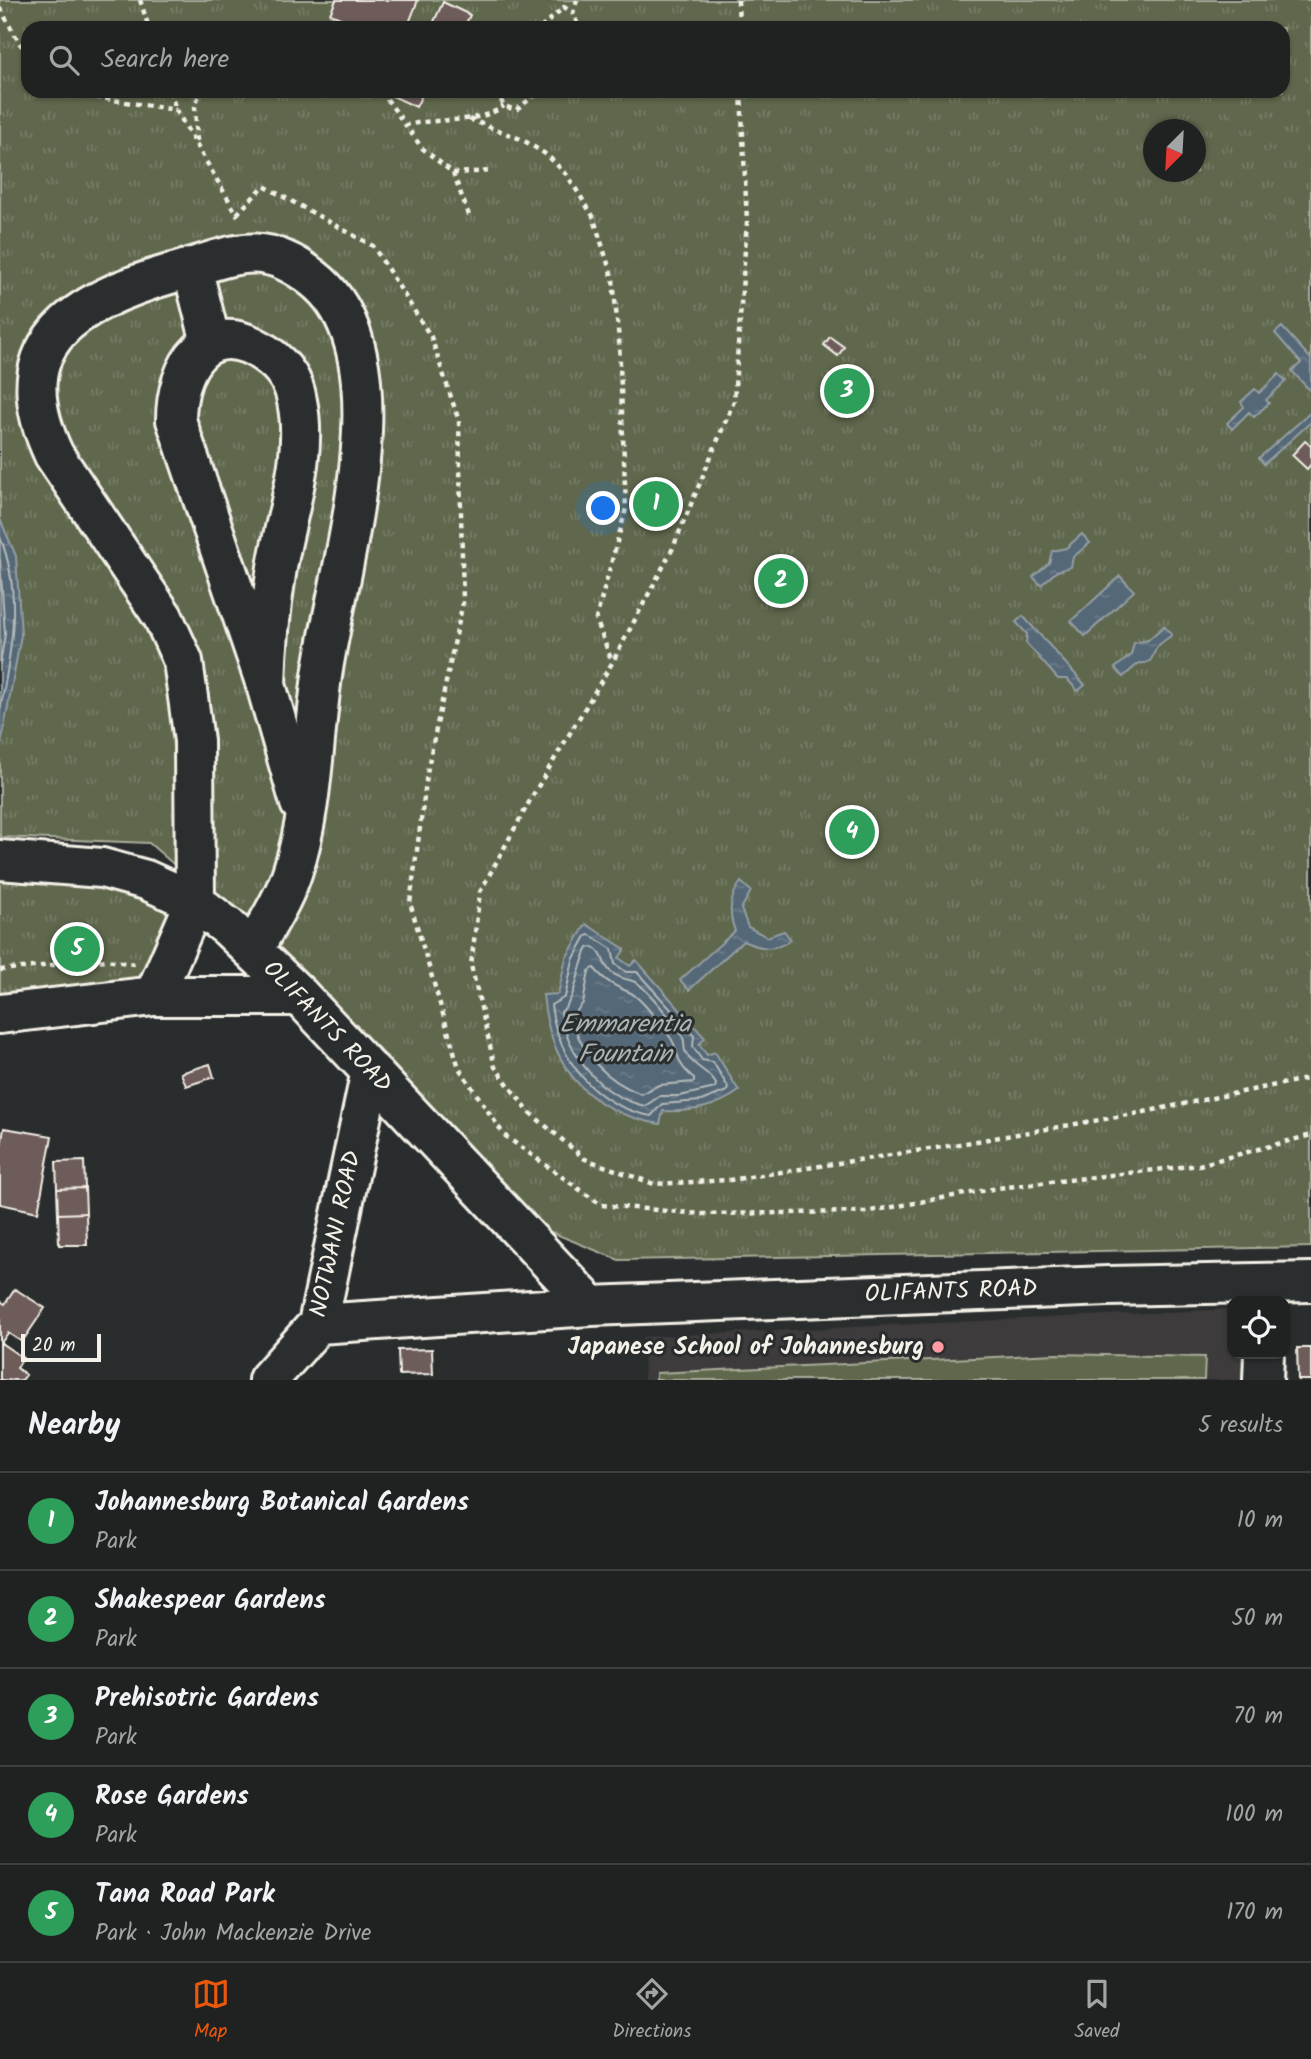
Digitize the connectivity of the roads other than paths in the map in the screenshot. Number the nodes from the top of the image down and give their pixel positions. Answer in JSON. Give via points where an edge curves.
{"nodes":[{"id":1,"x":192,"y":267,"type":"junction"},
{"id":2,"x":211,"y":343,"type":"junction"},
{"id":3,"x":266,"y":685,"type":"junction"},
{"id":4,"x":304,"y":821,"type":"junction"},
{"id":5,"x":0,"y":860,"type":"edge"},
{"id":6,"x":195,"y":902,"type":"junction"},
{"id":7,"x":253,"y":950,"type":"junction"},
{"id":8,"x":160,"y":982,"type":"junction"},
{"id":9,"x":300,"y":996,"type":"junction"},
{"id":10,"x":0,"y":1014,"type":"edge"},
{"id":11,"x":371,"y":1071,"type":"junction"},
{"id":12,"x":1311,"y":1282,"type":"edge"},
{"id":13,"x":1265,"y":1292,"type":"edge"},
{"id":14,"x":591,"y":1306,"type":"junction"},
{"id":15,"x":318,"y":1324,"type":"junction"},
{"id":16,"x":1264,"y":1359,"type":"edge"},
{"id":17,"x":268,"y":1380,"type":"edge"},
{"id":18,"x":1263,"y":1380,"type":"edge"}],
"edges":[{"from":1,"to":2,"type":"street"},
{"from":1,"to":4,"type":"street","via":[[258,251],[291,264],[316,280],[336,303],[351,327],[358,359],[361,450],[322,673]]},
{"from":1,"to":6,"type":"street","via":[[130,286],[77,313],[43,354],[35,402],[54,455],[163,617],[183,661],[194,741]]},
{"from":2,"to":3,"type":"street","via":[[193,356],[185,371],[176,398],[176,420]]},
{"from":2,"to":3,"type":"street","via":[[231,339],[253,345],[286,372],[298,401],[301,441],[275,574]]},
{"from":3,"to":4,"type":"street"},
{"from":4,"to":7,"type":"street","via":[[284,894]]},
{"from":5,"to":6,"type":"street","name":"OLIFANTS ROAD","via":[[102,868],[146,880]]},
{"from":6,"to":7,"type":"street","name":"OLIFANTS ROAD"},
{"from":6,"to":8,"type":"street"},
{"from":7,"to":9,"type":"street","name":"OLIFANTS ROAD"},
{"from":8,"to":9,"type":"street"},
{"from":8,"to":10,"type":"street"},
{"from":9,"to":11,"type":"street","name":"OLIFANTS ROAD"},
{"from":11,"to":14,"type":"street","name":"OLIFANTS ROAD"},
{"from":11,"to":15,"type":"street","name":"NOTWANI ROAD"},
{"from":12,"to":13,"type":"street","name":"OLIFANTS ROAD"},
{"from":13,"to":14,"type":"street","name":"OLIFANTS ROAD"},
{"from":14,"to":15,"type":"street","name":"OLIFANTS ROAD"},
{"from":15,"to":17,"type":"street","name":"NOTWANI ROAD"},
{"from":16,"to":18,"type":"street"}]}
